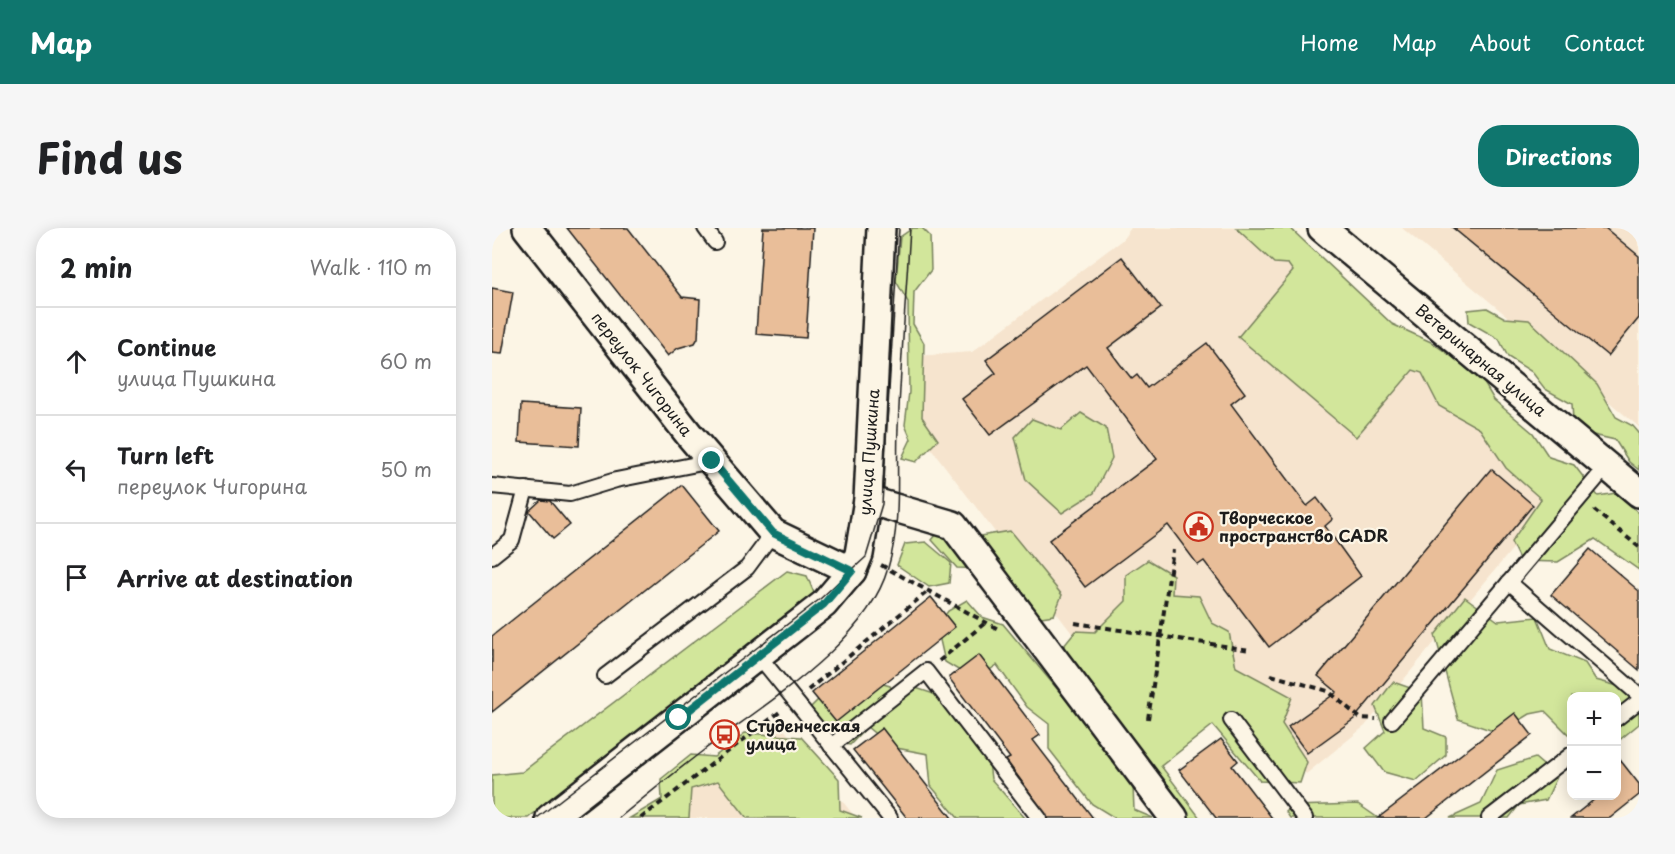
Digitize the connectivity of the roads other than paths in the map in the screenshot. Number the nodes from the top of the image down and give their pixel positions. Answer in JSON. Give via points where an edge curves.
{"nodes":[{"id":1,"x":527,"y":228,"type":"edge"},
{"id":2,"x":705,"y":228,"type":"edge"},
{"id":3,"x":881,"y":228,"type":"edge"},
{"id":4,"x":1322,"y":228,"type":"edge"},
{"id":5,"x":716,"y":242,"type":"dead end"},
{"id":6,"x":712,"y":461,"type":"junction"},
{"id":7,"x":1607,"y":466,"type":"junction"},
{"id":8,"x":492,"y":486,"type":"edge"},
{"id":9,"x":526,"y":489,"type":"junction"},
{"id":10,"x":1639,"y":493,"type":"edge"},
{"id":11,"x":868,"y":500,"type":"junction"},
{"id":12,"x":773,"y":533,"type":"junction"},
{"id":13,"x":492,"y":556,"type":"edge"},
{"id":14,"x":856,"y":562,"type":"junction"},
{"id":15,"x":1509,"y":582,"type":"junction"},
{"id":16,"x":758,"y":655,"type":"junction"},
{"id":17,"x":604,"y":676,"type":"dead end"},
{"id":18,"x":1639,"y":695,"type":"edge"},
{"id":19,"x":1639,"y":701,"type":"edge"},
{"id":20,"x":1621,"y":716,"type":"edge"},
{"id":21,"x":1232,"y":720,"type":"dead end"},
{"id":22,"x":1392,"y":721,"type":"road end"},
{"id":23,"x":831,"y":746,"type":"junction"},
{"id":24,"x":1567,"y":758,"type":"edge"},
{"id":25,"x":550,"y":818,"type":"edge"},
{"id":26,"x":890,"y":818,"type":"edge"},
{"id":27,"x":1039,"y":818,"type":"edge"},
{"id":28,"x":1174,"y":818,"type":"edge"},
{"id":29,"x":1305,"y":818,"type":"edge"},
{"id":30,"x":1489,"y":818,"type":"edge"}],
"edges":[{"from":1,"to":6,"type":"street","name":"переулок Чигорина"},
{"from":2,"to":5,"type":"lane"},
{"from":3,"to":11,"type":"street","name":"улица Пушкина"},
{"from":4,"to":7,"type":"street","name":"Ветеринарная улица"},
{"from":6,"to":9,"type":"lane","via":[[616,480],[570,494]]},
{"from":6,"to":12,"type":"street","name":"переулок Чигорина"},
{"from":7,"to":10,"type":"street","name":"Ветеринарная улица"},
{"from":7,"to":15,"type":"lane"},
{"from":8,"to":9,"type":"lane"},
{"from":9,"to":13,"type":"lane","via":[[512,540]]},
{"from":11,"to":14,"type":"street","name":"улица Пушкина"},
{"from":11,"to":28,"type":"street","via":[[952,525]]},
{"from":12,"to":14,"type":"street","name":"переулок Чигорина"},
{"from":12,"to":17,"type":"lane","via":[[747,568]]},
{"from":14,"to":16,"type":"street","via":[[824,604]]},
{"from":15,"to":18,"type":"lane"},
{"from":15,"to":22,"type":"lane"},
{"from":16,"to":23,"type":"lane"},
{"from":16,"to":25,"type":"street"},
{"from":19,"to":20,"type":"lane"},
{"from":21,"to":29,"type":"lane"},
{"from":23,"to":26,"type":"lane"},
{"from":23,"to":27,"type":"lane","via":[[926,671]]},
{"from":24,"to":30,"type":"lane"}]}
